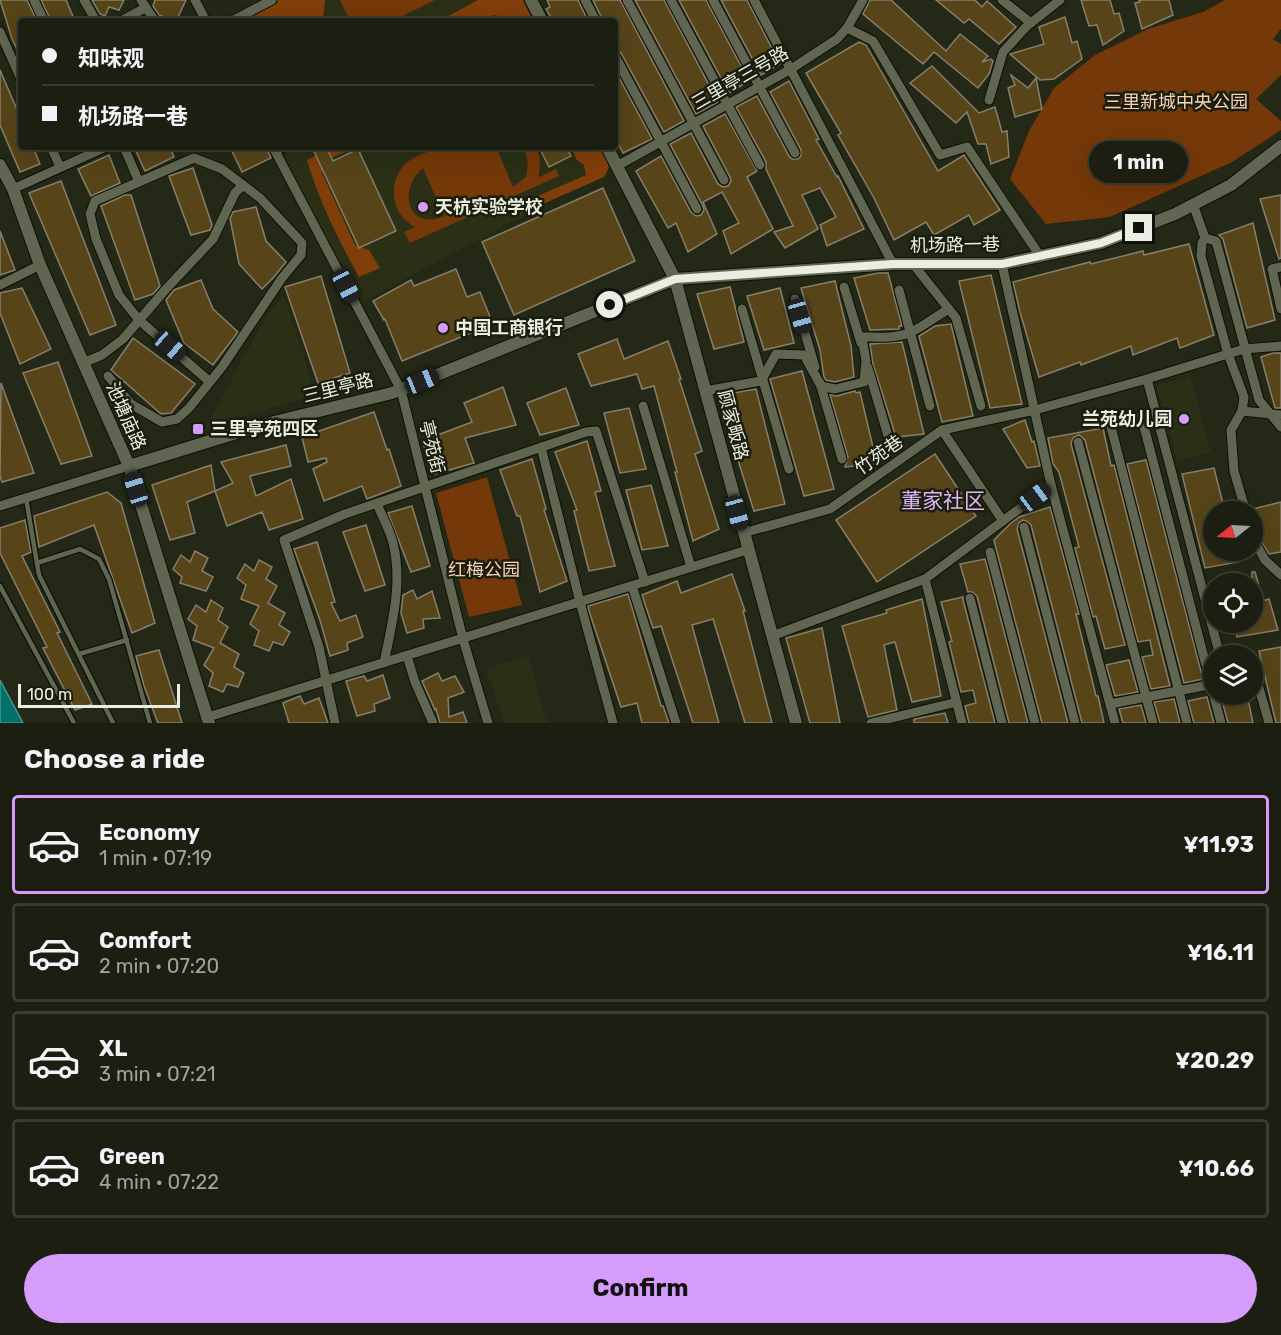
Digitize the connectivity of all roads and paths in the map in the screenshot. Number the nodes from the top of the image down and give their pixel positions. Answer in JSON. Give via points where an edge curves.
{"nodes":[{"id":1,"x":34,"y":0,"type":"edge"},
{"id":2,"x":84,"y":0,"type":"edge"},
{"id":3,"x":195,"y":0,"type":"edge"},
{"id":4,"x":272,"y":0,"type":"edge"},
{"id":5,"x":531,"y":0,"type":"edge"},
{"id":6,"x":585,"y":0,"type":"edge"},
{"id":7,"x":627,"y":0,"type":"edge"},
{"id":8,"x":671,"y":0,"type":"edge"},
{"id":9,"x":713,"y":0,"type":"edge"},
{"id":10,"x":754,"y":0,"type":"edge"},
{"id":11,"x":863,"y":0,"type":"edge"},
{"id":12,"x":1002,"y":0,"type":"edge"},
{"id":13,"x":1060,"y":0,"type":"edge"},
{"id":14,"x":143,"y":4,"type":"edge"},
{"id":15,"x":43,"y":18,"type":"edge"},
{"id":16,"x":94,"y":18,"type":"edge"},
{"id":17,"x":125,"y":18,"type":"edge"},
{"id":18,"x":153,"y":18,"type":"edge"},
{"id":19,"x":204,"y":18,"type":"edge"},
{"id":20,"x":238,"y":18,"type":"edge"},
{"id":21,"x":540,"y":18,"type":"edge"},
{"id":22,"x":594,"y":18,"type":"edge"},
{"id":23,"x":1031,"y":23,"type":"junction"},
{"id":24,"x":847,"y":28,"type":"junction"},
{"id":25,"x":0,"y":32,"type":"edge"},
{"id":26,"x":618,"y":62,"type":"edge"},
{"id":27,"x":791,"y":69,"type":"junction"},
{"id":28,"x":18,"y":72,"type":"edge"},
{"id":29,"x":760,"y":86,"type":"junction"},
{"id":30,"x":989,"y":100,"type":"dead end"},
{"id":31,"x":728,"y":105,"type":"junction"},
{"id":32,"x":693,"y":124,"type":"junction"},
{"id":33,"x":660,"y":142,"type":"junction"},
{"id":34,"x":1281,"y":146,"type":"edge"},
{"id":35,"x":52,"y":150,"type":"edge"},
{"id":36,"x":99,"y":150,"type":"edge"},
{"id":37,"x":124,"y":150,"type":"edge"},
{"id":38,"x":274,"y":150,"type":"edge"},
{"id":39,"x":609,"y":150,"type":"edge"},
{"id":40,"x":795,"y":153,"type":"dead end"},
{"id":41,"x":0,"y":165,"type":"edge"},
{"id":42,"x":760,"y":165,"type":"dead end"},
{"id":43,"x":617,"y":166,"type":"junction"},
{"id":44,"x":60,"y":167,"type":"junction"},
{"id":45,"x":724,"y":180,"type":"dead end"},
{"id":46,"x":139,"y":182,"type":"junction"},
{"id":47,"x":243,"y":185,"type":"junction"},
{"id":48,"x":13,"y":189,"type":"junction"},
{"id":49,"x":1193,"y":204,"type":"junction"},
{"id":50,"x":697,"y":209,"type":"dead end"},
{"id":51,"x":1205,"y":238,"type":"junction"},
{"id":52,"x":1040,"y":256,"type":"junction"},
{"id":53,"x":893,"y":264,"type":"junction"},
{"id":54,"x":913,"y":264,"type":"junction"},
{"id":55,"x":1002,"y":264,"type":"junction"},
{"id":56,"x":40,"y":265,"type":"junction"},
{"id":57,"x":1281,"y":267,"type":"edge"},
{"id":58,"x":675,"y":279,"type":"junction"},
{"id":59,"x":0,"y":285,"type":"edge"},
{"id":60,"x":844,"y":287,"type":"dead end"},
{"id":61,"x":899,"y":291,"type":"dead end"},
{"id":62,"x":795,"y":299,"type":"dead end"},
{"id":63,"x":742,"y":309,"type":"dead end"},
{"id":64,"x":949,"y":309,"type":"junction"},
{"id":65,"x":1281,"y":309,"type":"edge"},
{"id":66,"x":139,"y":320,"type":"junction"},
{"id":67,"x":910,"y":333,"type":"junction"},
{"id":68,"x":1281,"y":346,"type":"edge"},
{"id":69,"x":1244,"y":349,"type":"junction"},
{"id":70,"x":1228,"y":354,"type":"junction"},
{"id":71,"x":866,"y":361,"type":"junction"},
{"id":72,"x":83,"y":363,"type":"junction"},
{"id":73,"x":108,"y":376,"type":"dead end"},
{"id":74,"x":762,"y":378,"type":"junction"},
{"id":75,"x":1147,"y":380,"type":"junction"},
{"id":76,"x":210,"y":382,"type":"junction"},
{"id":77,"x":821,"y":386,"type":"junction"},
{"id":78,"x":401,"y":390,"type":"junction"},
{"id":79,"x":705,"y":391,"type":"junction"},
{"id":80,"x":643,"y":406,"type":"dead end"},
{"id":81,"x":930,"y":406,"type":"dead end"},
{"id":82,"x":981,"y":406,"type":"dead end"},
{"id":83,"x":1035,"y":410,"type":"junction"},
{"id":84,"x":1242,"y":411,"type":"junction"},
{"id":85,"x":1270,"y":413,"type":"junction"},
{"id":86,"x":1141,"y":415,"type":"dead end"},
{"id":87,"x":1281,"y":415,"type":"edge"},
{"id":88,"x":1110,"y":423,"type":"dead end"},
{"id":89,"x":1281,"y":427,"type":"edge"},
{"id":90,"x":942,"y":430,"type":"junction"},
{"id":91,"x":1078,"y":442,"type":"dead end"},
{"id":92,"x":541,"y":447,"type":"junction"},
{"id":93,"x":891,"y":447,"type":"dead end"},
{"id":94,"x":842,"y":459,"type":"dead end"},
{"id":95,"x":129,"y":466,"type":"junction"},
{"id":96,"x":789,"y":468,"type":"dead end"},
{"id":97,"x":1051,"y":485,"type":"junction"},
{"id":98,"x":426,"y":488,"type":"junction"},
{"id":99,"x":26,"y":498,"type":"junction"},
{"id":100,"x":1242,"y":501,"type":"edge"},
{"id":101,"x":377,"y":504,"type":"junction"},
{"id":102,"x":0,"y":506,"type":"edge"},
{"id":103,"x":1003,"y":521,"type":"junction"},
{"id":104,"x":1024,"y":527,"type":"dead end"},
{"id":105,"x":742,"y":533,"type":"junction"},
{"id":106,"x":747,"y":550,"type":"junction"},
{"id":107,"x":990,"y":552,"type":"dead end"},
{"id":108,"x":1263,"y":556,"type":"edge"},
{"id":109,"x":37,"y":563,"type":"junction"},
{"id":110,"x":691,"y":567,"type":"junction"},
{"id":111,"x":1281,"y":575,"type":"edge"},
{"id":112,"x":925,"y":579,"type":"junction"},
{"id":113,"x":645,"y":582,"type":"junction"},
{"id":114,"x":0,"y":586,"type":"edge"},
{"id":115,"x":632,"y":586,"type":"junction"},
{"id":116,"x":970,"y":598,"type":"dead end"},
{"id":117,"x":580,"y":602,"type":"junction"},
{"id":118,"x":772,"y":636,"type":"junction"},
{"id":119,"x":463,"y":639,"type":"junction"},
{"id":120,"x":127,"y":640,"type":"junction"},
{"id":121,"x":1217,"y":645,"type":"edge"},
{"id":122,"x":1203,"y":650,"type":"edge"},
{"id":123,"x":79,"y":654,"type":"junction"},
{"id":124,"x":407,"y":656,"type":"junction"},
{"id":125,"x":384,"y":663,"type":"junction"},
{"id":126,"x":326,"y":681,"type":"junction"},
{"id":127,"x":1203,"y":686,"type":"edge"},
{"id":128,"x":1179,"y":691,"type":"junction"},
{"id":129,"x":1146,"y":697,"type":"junction"},
{"id":130,"x":957,"y":702,"type":"junction"},
{"id":131,"x":1263,"y":702,"type":"edge"},
{"id":132,"x":1110,"y":704,"type":"junction"},
{"id":133,"x":1217,"y":705,"type":"edge"},
{"id":134,"x":917,"y":712,"type":"junction"},
{"id":135,"x":208,"y":720,"type":"edge"},
{"id":136,"x":887,"y":721,"type":"edge"},
{"id":137,"x":74,"y":723,"type":"edge"},
{"id":138,"x":113,"y":723,"type":"edge"},
{"id":139,"x":150,"y":723,"type":"edge"},
{"id":140,"x":335,"y":723,"type":"edge"},
{"id":141,"x":433,"y":723,"type":"edge"},
{"id":142,"x":488,"y":723,"type":"edge"},
{"id":143,"x":613,"y":723,"type":"edge"},
{"id":144,"x":676,"y":723,"type":"edge"},
{"id":145,"x":796,"y":723,"type":"edge"},
{"id":146,"x":871,"y":723,"type":"edge"},
{"id":147,"x":920,"y":723,"type":"edge"},
{"id":148,"x":962,"y":723,"type":"edge"},
{"id":149,"x":1002,"y":723,"type":"edge"},
{"id":150,"x":1035,"y":723,"type":"edge"},
{"id":151,"x":1075,"y":723,"type":"edge"},
{"id":152,"x":1115,"y":723,"type":"edge"},
{"id":153,"x":1153,"y":723,"type":"edge"},
{"id":154,"x":1188,"y":723,"type":"edge"},
{"id":155,"x":1221,"y":723,"type":"edge"},
{"id":156,"x":1269,"y":723,"type":"edge"}],
"edges":[{"from":1,"to":15,"type":"street"},
{"from":2,"to":16,"type":"street"},
{"from":3,"to":19,"type":"street"},
{"from":4,"to":20,"type":"street"},
{"from":5,"to":21,"type":"street"},
{"from":6,"to":22,"type":"street"},
{"from":7,"to":32,"type":"street"},
{"from":8,"to":31,"type":"street"},
{"from":9,"to":29,"type":"street"},
{"from":10,"to":27,"type":"street"},
{"from":11,"to":24,"type":"street","name":"三里亭三号路"},
{"from":12,"to":23,"type":"street"},
{"from":13,"to":23,"type":"street"},
{"from":14,"to":17,"type":"street"},
{"from":14,"to":18,"type":"street"},
{"from":23,"to":30,"type":"street","via":[[1003,52]]},
{"from":24,"to":27,"type":"street","name":"三里亭三号路"},
{"from":24,"to":52,"type":"street","via":[[873,41],[940,155],[967,147]]},
{"from":25,"to":28,"type":"street"},
{"from":26,"to":33,"type":"street"},
{"from":27,"to":29,"type":"street","name":"三里亭三号路"},
{"from":27,"to":53,"type":"street"},
{"from":29,"to":31,"type":"street","name":"三里亭三号路"},
{"from":29,"to":40,"type":"street"},
{"from":31,"to":32,"type":"street","name":"三里亭三号路"},
{"from":31,"to":42,"type":"street"},
{"from":32,"to":33,"type":"street","name":"三里亭三号路"},
{"from":32,"to":45,"type":"street"},
{"from":33,"to":43,"type":"street","name":"三里亭三号路"},
{"from":33,"to":50,"type":"street"},
{"from":34,"to":49,"type":"street","name":"机场路一巷","via":[[1231,184]]},
{"from":35,"to":44,"type":"street"},
{"from":36,"to":44,"type":"street"},
{"from":37,"to":46,"type":"street"},
{"from":38,"to":78,"type":"street","name":"亭苑街"},
{"from":39,"to":43,"type":"street","name":"顾家畈路"},
{"from":41,"to":48,"type":"street","name":"池塘庙路"},
{"from":43,"to":58,"type":"street","name":"顾家畈路"},
{"from":44,"to":48,"type":"street"},
{"from":46,"to":47,"type":"street","via":[[194,158],[222,169]]},
{"from":46,"to":66,"type":"street","via":[[95,201],[90,214],[119,294]]},
{"from":47,"to":66,"type":"street","via":[[235,193],[213,239]]},
{"from":47,"to":76,"type":"street","via":[[302,243],[301,255]]},
{"from":48,"to":56,"type":"street","name":"池塘庙路"},
{"from":49,"to":51,"type":"street"},
{"from":49,"to":52,"type":"street","name":"机场路一巷","via":[[1101,243]]},
{"from":51,"to":69,"type":"street","via":[[1216,241]]},
{"from":51,"to":70,"type":"street","via":[[1201,256]]},
{"from":52,"to":55,"type":"street","name":"机场路一巷"},
{"from":53,"to":54,"type":"street","name":"机场路一巷"},
{"from":53,"to":58,"type":"street","name":"机场路一巷"},
{"from":54,"to":55,"type":"street","name":"机场路一巷"},
{"from":54,"to":64,"type":"street"},
{"from":55,"to":83,"type":"street"},
{"from":56,"to":59,"type":"street"},
{"from":56,"to":72,"type":"street","name":"池塘庙路"},
{"from":57,"to":65,"type":"street","via":[[1272,269]]},
{"from":58,"to":78,"type":"street","name":"三里亭路"},
{"from":58,"to":79,"type":"street","name":"顾家畈路"},
{"from":60,"to":71,"type":"street"},
{"from":61,"to":67,"type":"street"},
{"from":62,"to":77,"type":"street"},
{"from":63,"to":74,"type":"street"},
{"from":64,"to":67,"type":"street"},
{"from":64,"to":82,"type":"street","via":[[956,318]]},
{"from":66,"to":72,"type":"street","via":[[123,339]]},
{"from":66,"to":76,"type":"street"},
{"from":67,"to":71,"type":"street","via":[[862,337]]},
{"from":67,"to":81,"type":"street"},
{"from":68,"to":69,"type":"street","name":"竹苑巷"},
{"from":69,"to":70,"type":"street","name":"竹苑巷"},
{"from":69,"to":85,"type":"street","via":[[1259,400]]},
{"from":70,"to":75,"type":"street","name":"竹苑巷"},
{"from":70,"to":84,"type":"street","via":[[1244,397]]},
{"from":71,"to":77,"type":"street","via":[[864,382],[835,389]]},
{"from":71,"to":93,"type":"street"},
{"from":72,"to":95,"type":"street","name":"池塘庙路"},
{"from":73,"to":76,"type":"street","via":[[131,404],[162,422],[177,419]]},
{"from":74,"to":77,"type":"street","via":[[776,354],[804,355]]},
{"from":74,"to":79,"type":"street"},
{"from":74,"to":96,"type":"street"},
{"from":75,"to":83,"type":"street","name":"竹苑巷"},
{"from":75,"to":121,"type":"street"},
{"from":77,"to":94,"type":"street"},
{"from":78,"to":95,"type":"street","name":"三里亭路","via":[[262,425]]},
{"from":78,"to":98,"type":"street","name":"亭苑街"},
{"from":79,"to":105,"type":"street","name":"顾家畈路"},
{"from":80,"to":110,"type":"street"},
{"from":83,"to":90,"type":"street","name":"竹苑巷"},
{"from":83,"to":97,"type":"street"},
{"from":84,"to":85,"type":"street"},
{"from":84,"to":100,"type":"street","via":[[1231,430],[1234,471]]},
{"from":85,"to":87,"type":"street"},
{"from":85,"to":89,"type":"street"},
{"from":86,"to":122,"type":"street"},
{"from":88,"to":128,"type":"street"},
{"from":90,"to":103,"type":"street"},
{"from":90,"to":105,"type":"street","name":"竹苑巷","via":[[830,509]]},
{"from":91,"to":129,"type":"street"},
{"from":92,"to":98,"type":"street"},
{"from":92,"to":113,"type":"street","via":[[596,431]]},
{"from":92,"to":117,"type":"street"},
{"from":95,"to":99,"type":"street","name":"三里亭路"},
{"from":95,"to":135,"type":"street","name":"池塘庙路"},
{"from":97,"to":103,"type":"street"},
{"from":97,"to":132,"type":"street"},
{"from":98,"to":101,"type":"street"},
{"from":98,"to":119,"type":"street","name":"亭苑街"},
{"from":99,"to":102,"type":"street","name":"三里亭路"},
{"from":99,"to":109,"type":"lane"},
{"from":101,"to":125,"type":"street","via":[[393,542],[398,577]]},
{"from":101,"to":126,"type":"street","via":[[284,540]]},
{"from":103,"to":112,"type":"street"},
{"from":104,"to":151,"type":"street"},
{"from":105,"to":106,"type":"street","name":"顾家畈路"},
{"from":106,"to":110,"type":"street"},
{"from":106,"to":118,"type":"street","name":"顾家畈路"},
{"from":107,"to":150,"type":"street"},
{"from":108,"to":111,"type":"street"},
{"from":109,"to":120,"type":"lane","via":[[80,549],[99,559]]},
{"from":109,"to":123,"type":"lane","via":[[39,575]]},
{"from":110,"to":113,"type":"street"},
{"from":112,"to":118,"type":"street"},
{"from":112,"to":130,"type":"street"},
{"from":113,"to":115,"type":"street"},
{"from":114,"to":137,"type":"lane"},
{"from":115,"to":117,"type":"street"},
{"from":115,"to":144,"type":"street"},
{"from":116,"to":149,"type":"street"},
{"from":117,"to":119,"type":"street"},
{"from":117,"to":143,"type":"street"},
{"from":118,"to":145,"type":"street","name":"顾家畈路"},
{"from":119,"to":124,"type":"street"},
{"from":119,"to":142,"type":"street","name":"亭苑街"},
{"from":120,"to":123,"type":"lane"},
{"from":120,"to":139,"type":"lane"},
{"from":123,"to":138,"type":"lane"},
{"from":124,"to":125,"type":"street"},
{"from":124,"to":141,"type":"street"},
{"from":125,"to":126,"type":"street"},
{"from":126,"to":135,"type":"street"},
{"from":126,"to":140,"type":"street"},
{"from":127,"to":128,"type":"street"},
{"from":128,"to":129,"type":"street"},
{"from":128,"to":154,"type":"street"},
{"from":129,"to":132,"type":"street"},
{"from":129,"to":153,"type":"street"},
{"from":130,"to":134,"type":"street"},
{"from":130,"to":148,"type":"street"},
{"from":131,"to":156,"type":"street"},
{"from":132,"to":152,"type":"street"},
{"from":133,"to":155,"type":"street"},
{"from":134,"to":136,"type":"street"},
{"from":134,"to":147,"type":"street"},
{"from":136,"to":146,"type":"street"}]}
